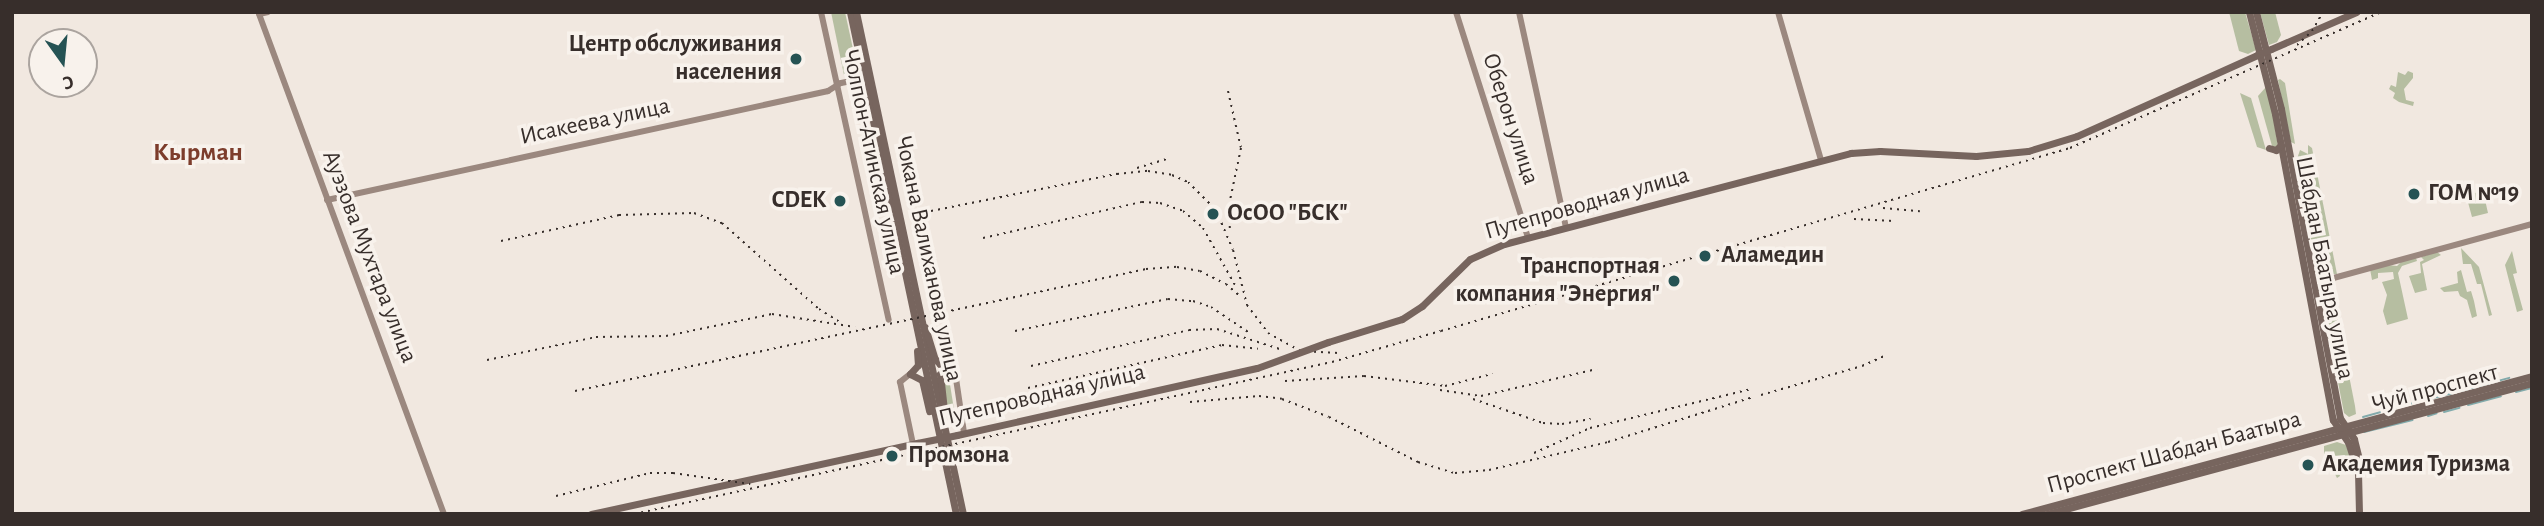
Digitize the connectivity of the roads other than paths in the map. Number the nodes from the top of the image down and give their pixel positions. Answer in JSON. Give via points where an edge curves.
{"nodes":[{"id":1,"x":268,"y":12,"type":"edge"},
{"id":2,"x":821,"y":12,"type":"edge"},
{"id":3,"x":850,"y":12,"type":"edge"},
{"id":4,"x":856,"y":12,"type":"edge"},
{"id":5,"x":1456,"y":12,"type":"edge"},
{"id":6,"x":1519,"y":12,"type":"edge"},
{"id":7,"x":1779,"y":12,"type":"edge"},
{"id":8,"x":2249,"y":12,"type":"edge"},
{"id":9,"x":2256,"y":12,"type":"edge"},
{"id":10,"x":2356,"y":12,"type":"edge"},
{"id":11,"x":867,"y":78,"type":"junction"},
{"id":12,"x":841,"y":84,"type":"junction"},
{"id":13,"x":2285,"y":146,"type":"junction"},
{"id":14,"x":2276,"y":152,"type":"junction"},
{"id":15,"x":1821,"y":160,"type":"junction"},
{"id":16,"x":327,"y":200,"type":"junction"},
{"id":17,"x":2532,"y":224,"type":"edge"},
{"id":18,"x":1566,"y":228,"type":"junction"},
{"id":19,"x":1528,"y":237,"type":"junction"},
{"id":20,"x":2315,"y":283,"type":"junction"},
{"id":21,"x":888,"y":320,"type":"dead end"},
{"id":22,"x":918,"y":322,"type":"junction"},
{"id":23,"x":954,"y":365,"type":"junction"},
{"id":24,"x":907,"y":375,"type":"junction"},
{"id":25,"x":2532,"y":376,"type":"edge"},
{"id":26,"x":2532,"y":383,"type":"edge"},
{"id":27,"x":2509,"y":386,"type":"junction"},
{"id":28,"x":2360,"y":428,"type":"junction"},
{"id":29,"x":941,"y":429,"type":"junction"},
{"id":30,"x":2343,"y":430,"type":"junction"},
{"id":31,"x":961,"y":434,"type":"junction"},
{"id":32,"x":915,"y":444,"type":"junction"},
{"id":33,"x":2358,"y":453,"type":"junction"},
{"id":34,"x":444,"y":514,"type":"edge"},
{"id":35,"x":591,"y":514,"type":"edge"},
{"id":36,"x":956,"y":514,"type":"edge"},
{"id":37,"x":962,"y":514,"type":"edge"},
{"id":38,"x":2022,"y":514,"type":"edge"},
{"id":39,"x":2047,"y":514,"type":"edge"},
{"id":40,"x":2361,"y":514,"type":"edge"}],
"edges":[{"from":1,"to":16,"type":"street","name":"Ауэзова Мухтара улица","via":[[259,14]]},
{"from":2,"to":12,"type":"street","name":"Чолпон-Атинская улица"},
{"from":3,"to":11,"type":"main road","name":"Чокана Валиханова улица"},
{"from":4,"to":11,"type":"main road","name":"Чокана Валиханова улица"},
{"from":5,"to":19,"type":"street","name":"Оберон улица"},
{"from":6,"to":18,"type":"street"},
{"from":7,"to":15,"type":"street"},
{"from":8,"to":13,"type":"main road","name":"Шабдан Баатыра улица"},
{"from":9,"to":13,"type":"main road"},
{"from":10,"to":15,"type":"main road","name":"Путепроводная улица","bridge":true,"via":[[2077,136],[2028,151],[1985,156],[1867,152]]},
{"from":11,"to":12,"type":"street","name":"Исакеева улица"},
{"from":11,"to":22,"type":"main road","name":"Чокана Валиханова улица"},
{"from":12,"to":16,"type":"street","name":"Исакеева улица","via":[[828,91],[660,129]]},
{"from":12,"to":21,"type":"street","name":"Чолпон-Атинская улица"},
{"from":13,"to":14,"type":"main road","name":"Шабдан Баатыра улица"},
{"from":13,"to":14,"type":"main road"},
{"from":13,"to":20,"type":"main road","name":"Шабдан Баатыра улица"},
{"from":14,"to":30,"type":"main road","name":"Шабдан Баатыра улица"},
{"from":15,"to":18,"type":"main road","name":"Путепроводная улица"},
{"from":16,"to":34,"type":"street","name":"Ауэзова Мухтара улица"},
{"from":17,"to":20,"type":"street"},
{"from":18,"to":19,"type":"main road","name":"Путепроводная улица"},
{"from":19,"to":31,"type":"main road","name":"Путепроводная улица","bridge":true,"via":[[1470,259],[1402,319],[1257,368]]},
{"from":20,"to":30,"type":"main road","name":"Шабдан Баатыра улица"},
{"from":22,"to":23,"type":"main road","via":[[937,362]]},
{"from":22,"to":24,"type":"main road","via":[[919,363]]},
{"from":22,"to":29,"type":"main road","name":"Чокана Валиханова улица"},
{"from":23,"to":29,"type":"main road","via":[[942,371],[939,379],[945,409]]},
{"from":23,"to":31,"type":"street"},
{"from":24,"to":29,"type":"main road","via":[[922,380],[930,412]]},
{"from":24,"to":32,"type":"street","via":[[900,382]]},
{"from":25,"to":27,"type":"main road","name":"Чуй проспект"},
{"from":26,"to":27,"type":"main road","name":"Чуй проспект"},
{"from":27,"to":28,"type":"main road","name":"Чуй проспект"},
{"from":27,"to":30,"type":"main road","name":"Чуй проспект"},
{"from":28,"to":30,"type":"main road","name":"Чуй проспект"},
{"from":28,"to":33,"type":"main road"},
{"from":29,"to":36,"type":"main road","name":"Чокана Валиханова улица"},
{"from":29,"to":37,"type":"main road","name":"Чокана Валиханова улица"},
{"from":30,"to":33,"type":"main road"},
{"from":30,"to":38,"type":"main road","name":"Проспект Шабдан Баатыра"},
{"from":30,"to":39,"type":"main road","name":"Проспект Шабдан Баатыра"},
{"from":30,"to":40,"type":"main road","via":[[2358,472]]},
{"from":31,"to":32,"type":"main road","name":"Путепроводная улица","bridge":true},
{"from":32,"to":35,"type":"main road","name":"Путепроводная улица"},
{"from":33,"to":40,"type":"main road","via":[[2363,479]]}]}
